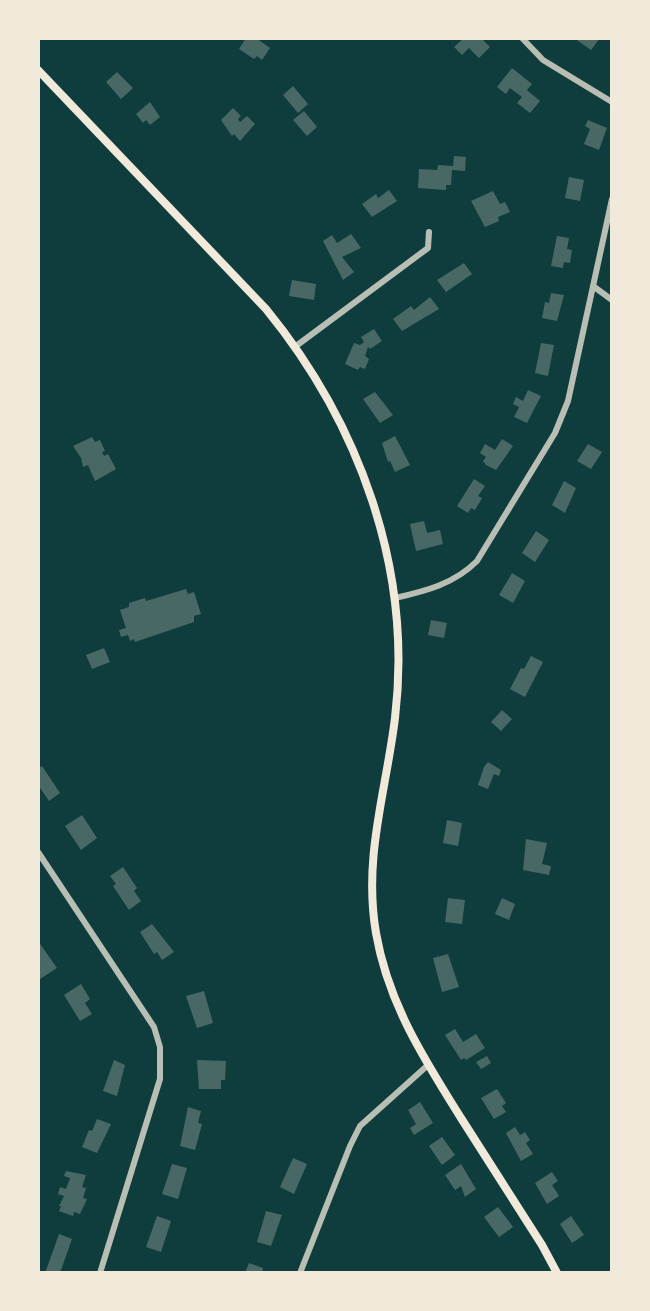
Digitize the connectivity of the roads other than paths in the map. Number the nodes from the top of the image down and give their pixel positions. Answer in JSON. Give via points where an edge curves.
{"nodes":[{"id":1,"x":522,"y":38,"type":"edge"},
{"id":2,"x":38,"y":70,"type":"edge"},
{"id":3,"x":612,"y":102,"type":"edge"},
{"id":4,"x":612,"y":199,"type":"edge"},
{"id":5,"x":429,"y":232,"type":"dead end"},
{"id":6,"x":593,"y":286,"type":"junction"},
{"id":7,"x":612,"y":300,"type":"edge"},
{"id":8,"x":296,"y":346,"type":"junction"},
{"id":9,"x":395,"y":598,"type":"junction"},
{"id":10,"x":38,"y":852,"type":"edge"},
{"id":11,"x":428,"y":1065,"type":"junction"},
{"id":12,"x":100,"y":1273,"type":"edge"},
{"id":13,"x":300,"y":1273,"type":"edge"},
{"id":14,"x":557,"y":1273,"type":"edge"}],
"edges":[{"from":1,"to":3,"type":"street","via":[[543,60]]},
{"from":2,"to":8,"type":"main road"},
{"from":4,"to":6,"type":"street"},
{"from":5,"to":8,"type":"street","via":[[428,248]]},
{"from":6,"to":7,"type":"street"},
{"from":6,"to":9,"type":"street","via":[[568,401],[555,433],[491,541],[459,576]]},
{"from":8,"to":9,"type":"main road","via":[[333,407],[367,482]]},
{"from":9,"to":11,"type":"main road","via":[[396,708],[372,850],[373,904],[389,986]]},
{"from":10,"to":12,"type":"street","via":[[154,1027],[160,1047],[160,1079]]},
{"from":11,"to":13,"type":"street","via":[[360,1126]]},
{"from":11,"to":14,"type":"main road"}]}
